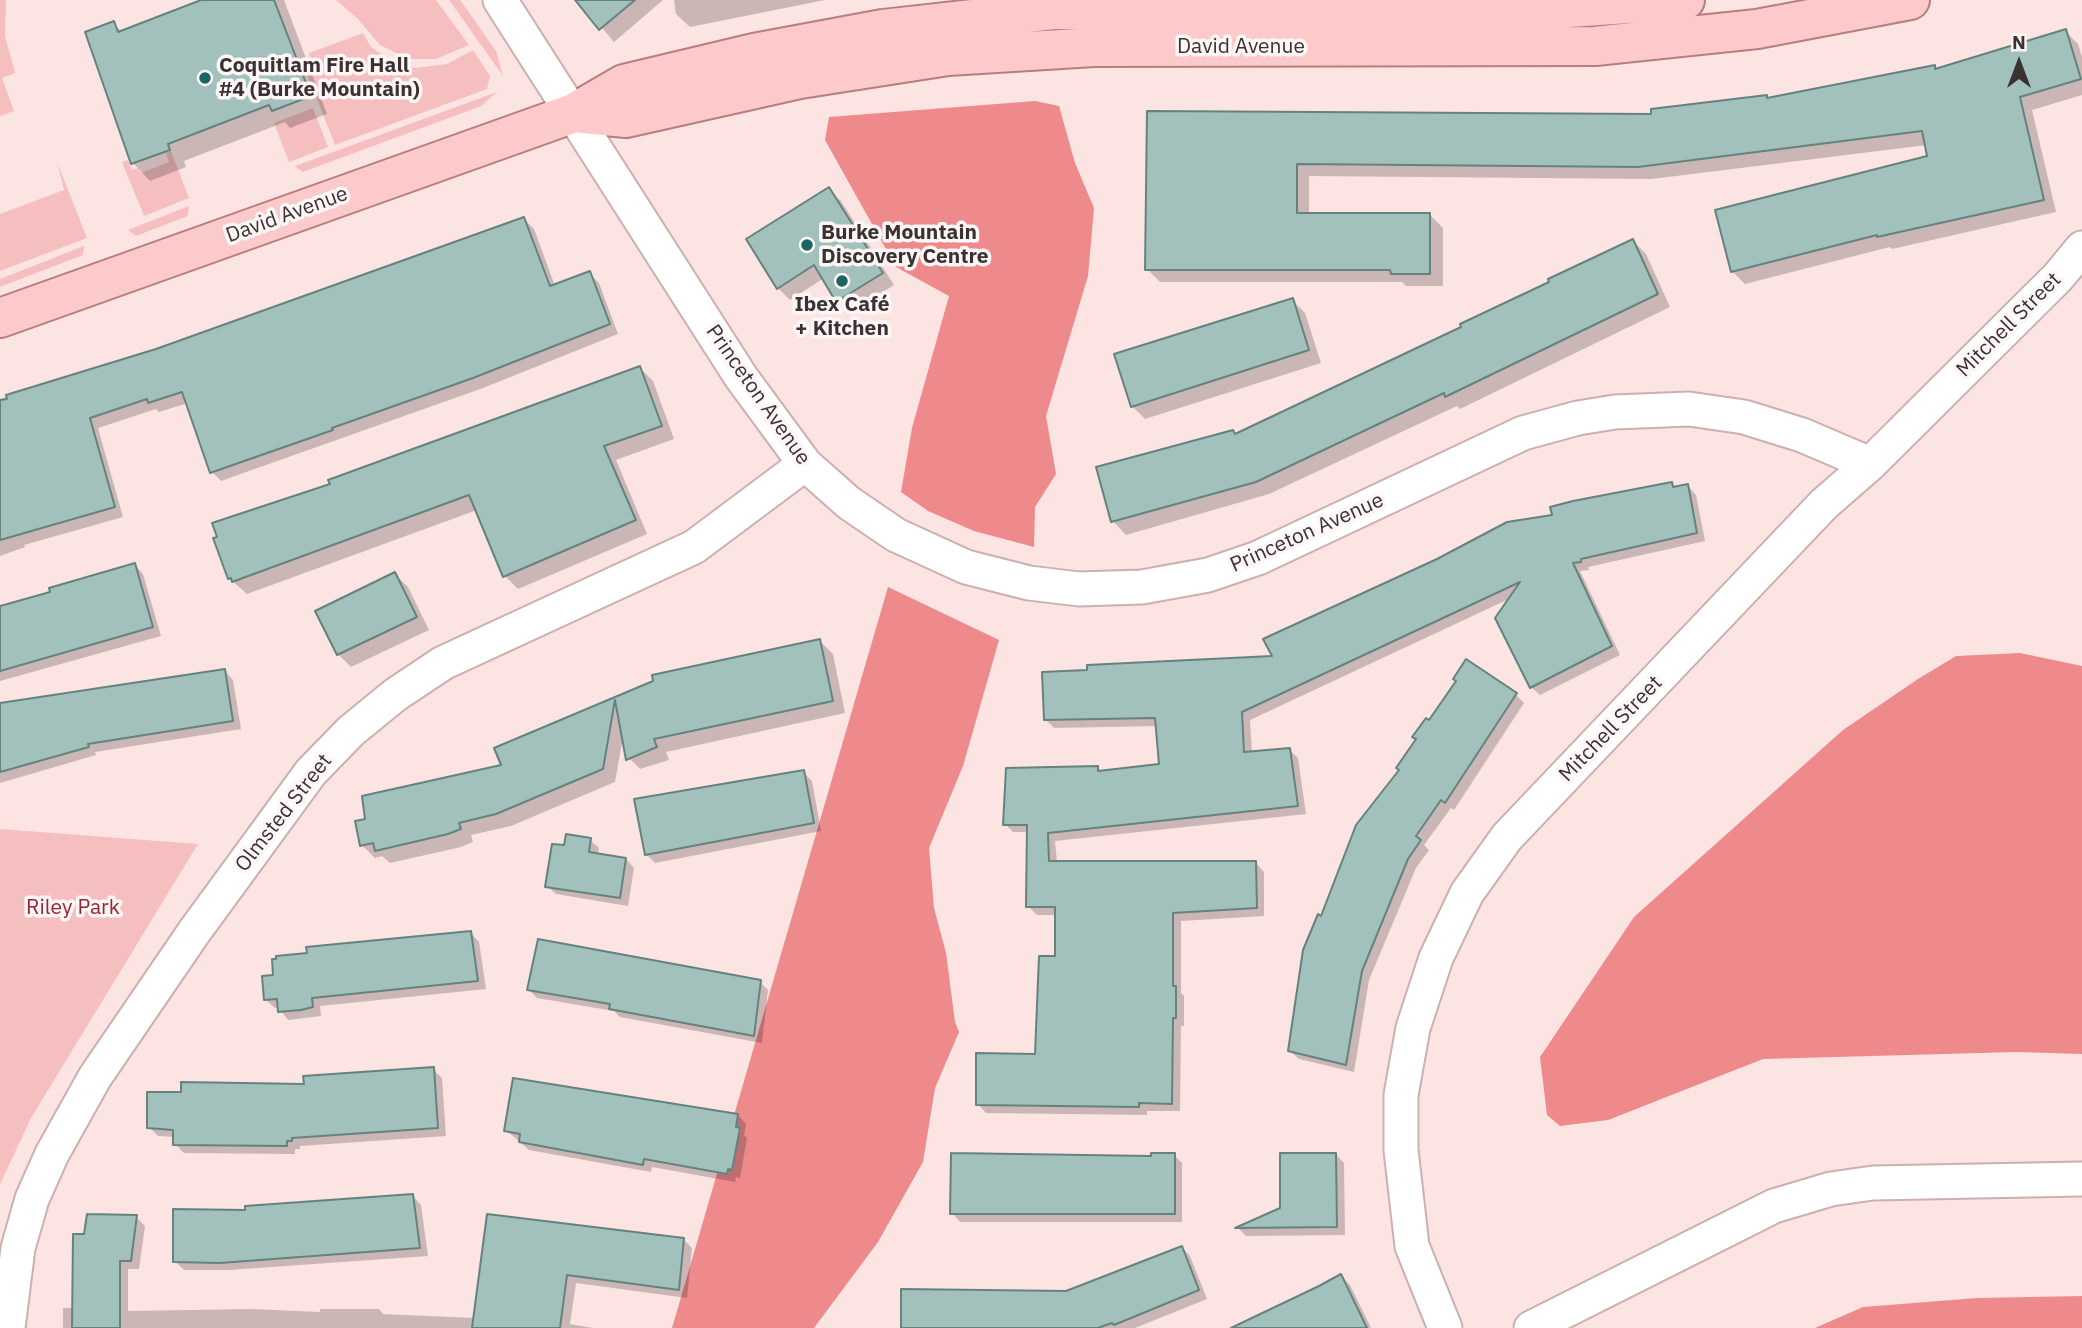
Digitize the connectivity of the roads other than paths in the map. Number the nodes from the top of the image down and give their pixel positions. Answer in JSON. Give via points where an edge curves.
{"nodes":[{"id":1,"x":500,"y":0,"type":"edge"},
{"id":2,"x":1685,"y":0,"type":"edge"},
{"id":3,"x":1910,"y":0,"type":"edge"},
{"id":4,"x":574,"y":113,"type":"junction"},
{"id":5,"x":2082,"y":248,"type":"edge"},
{"id":6,"x":0,"y":318,"type":"edge"},
{"id":7,"x":805,"y":464,"type":"junction"},
{"id":8,"x":1870,"y":464,"type":"junction"},
{"id":9,"x":2082,"y":1179,"type":"edge"},
{"id":10,"x":8,"y":1328,"type":"edge"},
{"id":11,"x":1446,"y":1328,"type":"edge"},
{"id":12,"x":1531,"y":1328,"type":"edge"}],
"edges":[{"from":1,"to":4,"type":"street","name":"Princeton Avenue"},
{"from":2,"to":4,"type":"main road","name":"David Avenue","via":[[1555,9],[1118,9],[986,15],[754,53],[624,84]]},
{"from":3,"to":4,"type":"main road","name":"David Avenue","via":[[1757,29],[1595,46],[1094,47],[948,56],[800,79],[626,118]]},
{"from":4,"to":6,"type":"main road","name":"David Avenue"},
{"from":4,"to":7,"type":"street","name":"Princeton Avenue","via":[[741,377]]},
{"from":5,"to":8,"type":"street","name":"Mitchell Street"},
{"from":7,"to":8,"type":"street","name":"Princeton Avenue","via":[[863,514],[932,554],[1014,580],[1094,590],[1164,585],[1242,564],[1499,443],[1603,413],[1689,409],[1744,417]]},
{"from":7,"to":10,"type":"street","name":"Olmsted Street","via":[[694,547],[443,663],[351,731],[311,772],[194,932],[95,1077],[58,1142],[18,1248]]},
{"from":8,"to":11,"type":"street","name":"Mitchell Street","via":[[1824,504],[1507,837],[1467,892],[1436,958],[1413,1028],[1401,1095],[1401,1150],[1412,1246]]},
{"from":9,"to":12,"type":"street","via":[[1873,1183],[1830,1189],[1773,1206]]}]}
